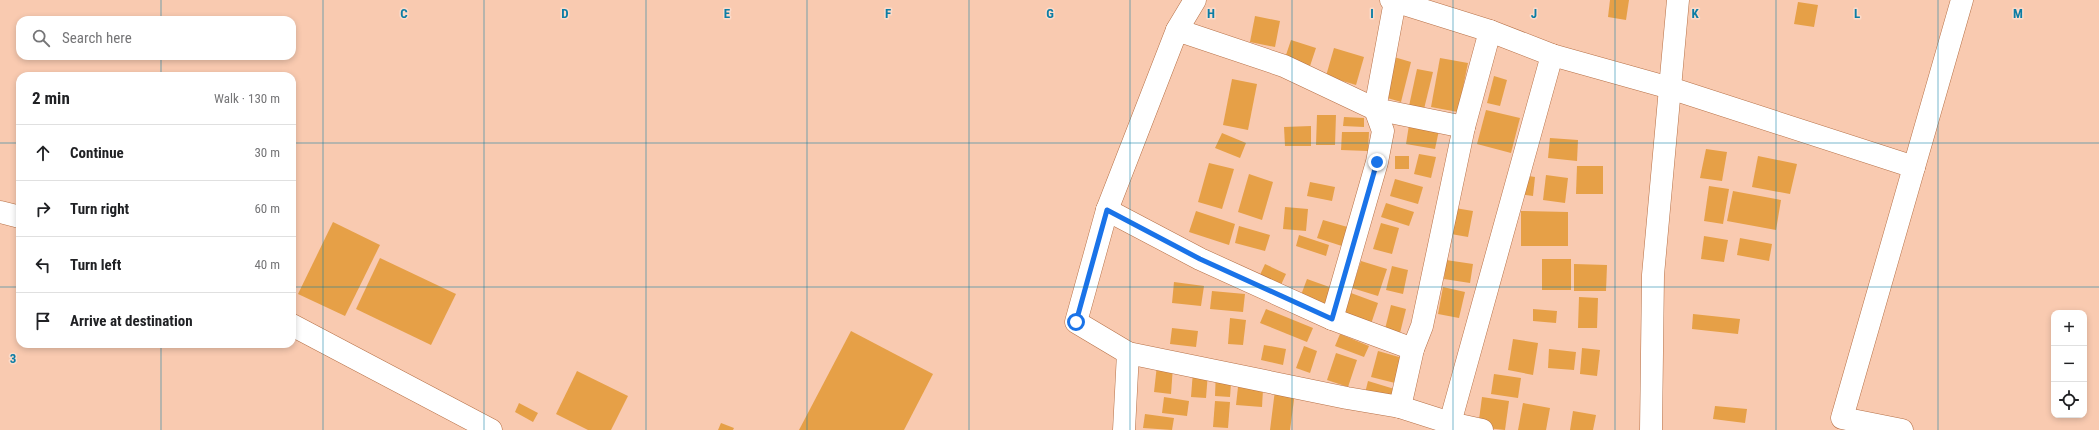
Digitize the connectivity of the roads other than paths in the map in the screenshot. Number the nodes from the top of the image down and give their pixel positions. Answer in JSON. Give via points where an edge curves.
{"nodes":[{"id":1,"x":1195,"y":0,"type":"edge"},
{"id":2,"x":1678,"y":0,"type":"edge"},
{"id":3,"x":1962,"y":0,"type":"edge"},
{"id":4,"x":1393,"y":1,"type":"edge"},
{"id":5,"x":1177,"y":30,"type":"junction"},
{"id":6,"x":1490,"y":31,"type":"junction"},
{"id":7,"x":1552,"y":55,"type":"junction"},
{"id":8,"x":1670,"y":88,"type":"junction"},
{"id":9,"x":1375,"y":109,"type":"junction"},
{"id":10,"x":1464,"y":127,"type":"junction"},
{"id":11,"x":1914,"y":167,"type":"junction"},
{"id":12,"x":1107,"y":210,"type":"junction"},
{"id":13,"x":0,"y":212,"type":"edge"},
{"id":14,"x":16,"y":216,"type":"edge"},
{"id":15,"x":1332,"y":319,"type":"junction"},
{"id":16,"x":296,"y":327,"type":"edge"},
{"id":17,"x":1413,"y":349,"type":"junction"},
{"id":18,"x":1128,"y":353,"type":"junction"},
{"id":19,"x":1400,"y":406,"type":"junction"},
{"id":20,"x":1450,"y":423,"type":"junction"},
{"id":21,"x":490,"y":430,"type":"edge"},
{"id":22,"x":1124,"y":430,"type":"edge"},
{"id":23,"x":1482,"y":430,"type":"edge"},
{"id":24,"x":1651,"y":430,"type":"edge"},
{"id":25,"x":1902,"y":430,"type":"edge"}],
"edges":[{"from":1,"to":5,"type":"street"},
{"from":2,"to":8,"type":"street"},
{"from":3,"to":11,"type":"street"},
{"from":4,"to":6,"type":"street"},
{"from":4,"to":9,"type":"street"},
{"from":5,"to":9,"type":"street","via":[[1284,66]]},
{"from":5,"to":12,"type":"street"},
{"from":6,"to":7,"type":"street"},
{"from":6,"to":10,"type":"street"},
{"from":7,"to":8,"type":"street"},
{"from":7,"to":20,"type":"street"},
{"from":8,"to":11,"type":"street"},
{"from":8,"to":24,"type":"street","via":[[1653,275]]},
{"from":9,"to":10,"type":"street"},
{"from":9,"to":15,"type":"street","via":[[1383,131],[1377,162]]},
{"from":10,"to":17,"type":"street","via":[[1422,326]]},
{"from":11,"to":25,"type":"street","via":[[1842,418]]},
{"from":12,"to":15,"type":"street","via":[[1200,259]]},
{"from":12,"to":18,"type":"street","via":[[1076,322]]},
{"from":13,"to":14,"type":"street"},
{"from":15,"to":17,"type":"street"},
{"from":16,"to":21,"type":"street"},
{"from":17,"to":19,"type":"street"},
{"from":18,"to":19,"type":"street","via":[[1347,398]]},
{"from":18,"to":22,"type":"street"},
{"from":19,"to":20,"type":"street"},
{"from":20,"to":23,"type":"street"}]}
